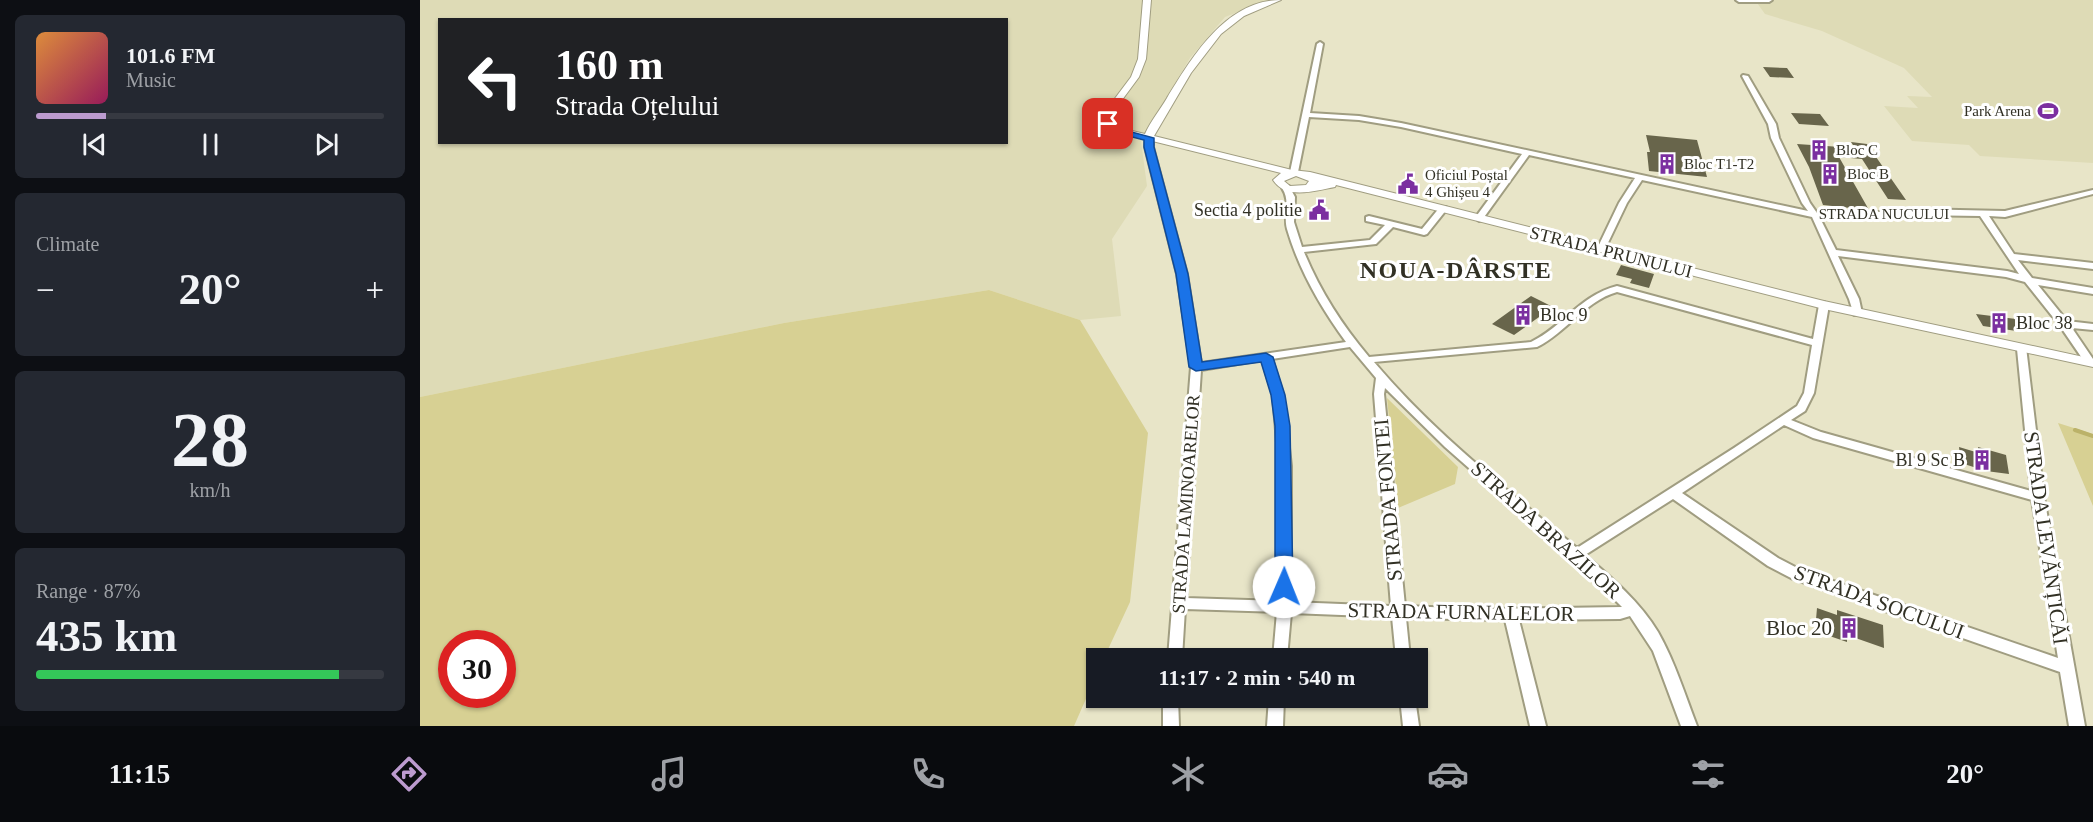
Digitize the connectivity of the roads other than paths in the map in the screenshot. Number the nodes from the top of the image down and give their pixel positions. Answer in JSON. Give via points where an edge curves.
{"nodes":[{"id":1,"x":1147,"y":0,"type":"edge"},
{"id":2,"x":1277,"y":0,"type":"edge"},
{"id":3,"x":1739,"y":0,"type":"edge"},
{"id":4,"x":1769,"y":0,"type":"edge"},
{"id":5,"x":1320,"y":44,"type":"dead end"},
{"id":6,"x":1745,"y":76,"type":"dead end"},
{"id":7,"x":1307,"y":115,"type":"junction"},
{"id":8,"x":1149,"y":138,"type":"junction"},
{"id":9,"x":1527,"y":152,"type":"junction"},
{"id":10,"x":1248,"y":162,"type":"junction"},
{"id":11,"x":1293,"y":173,"type":"junction"},
{"id":12,"x":1640,"y":177,"type":"junction"},
{"id":13,"x":1310,"y":183,"type":"junction"},
{"id":14,"x":1282,"y":185,"type":"junction"},
{"id":15,"x":2093,"y":192,"type":"edge"},
{"id":16,"x":1443,"y":209,"type":"junction"},
{"id":17,"x":1290,"y":211,"type":"junction"},
{"id":18,"x":1815,"y":215,"type":"junction"},
{"id":19,"x":1984,"y":215,"type":"junction"},
{"id":20,"x":1479,"y":218,"type":"junction"},
{"id":21,"x":1369,"y":219,"type":"dead end"},
{"id":22,"x":1390,"y":225,"type":"junction"},
{"id":23,"x":1601,"y":249,"type":"junction"},
{"id":24,"x":1300,"y":250,"type":"junction"},
{"id":25,"x":1831,"y":252,"type":"junction"},
{"id":26,"x":2010,"y":256,"type":"junction"},
{"id":27,"x":2093,"y":266,"type":"edge"},
{"id":28,"x":2027,"y":278,"type":"junction"},
{"id":29,"x":2093,"y":291,"type":"edge"},
{"id":30,"x":1824,"y":305,"type":"junction"},
{"id":31,"x":1857,"y":313,"type":"junction"},
{"id":32,"x":2064,"y":324,"type":"junction"},
{"id":33,"x":2093,"y":327,"type":"edge"},
{"id":34,"x":1818,"y":343,"type":"junction"},
{"id":35,"x":1352,"y":344,"type":"junction"},
{"id":36,"x":2022,"y":349,"type":"junction"},
{"id":37,"x":1266,"y":357,"type":"junction"},
{"id":38,"x":1366,"y":360,"type":"junction"},
{"id":39,"x":2091,"y":363,"type":"edge"},
{"id":40,"x":1196,"y":367,"type":"junction"},
{"id":41,"x":1382,"y":377,"type":"junction"},
{"id":42,"x":1784,"y":421,"type":"junction"},
{"id":43,"x":1674,"y":493,"type":"junction"},
{"id":44,"x":2038,"y":497,"type":"junction"},
{"id":45,"x":1576,"y":555,"type":"junction"},
{"id":46,"x":1180,"y":603,"type":"junction"},
{"id":47,"x":1284,"y":608,"type":"junction"},
{"id":48,"x":1633,"y":609,"type":"junction"},
{"id":49,"x":1398,"y":612,"type":"junction"},
{"id":50,"x":1511,"y":615,"type":"junction"},
{"id":51,"x":1176,"y":648,"type":"edge"},
{"id":52,"x":1281,"y":648,"type":"edge"},
{"id":53,"x":1402,"y":648,"type":"edge"},
{"id":54,"x":2065,"y":667,"type":"junction"},
{"id":55,"x":1171,"y":708,"type":"edge"},
{"id":56,"x":1276,"y":708,"type":"edge"},
{"id":57,"x":1408,"y":708,"type":"edge"},
{"id":58,"x":1171,"y":726,"type":"edge"},
{"id":59,"x":1275,"y":726,"type":"edge"},
{"id":60,"x":1411,"y":726,"type":"edge"},
{"id":61,"x":1538,"y":726,"type":"edge"},
{"id":62,"x":1689,"y":726,"type":"edge"},
{"id":63,"x":2077,"y":726,"type":"edge"}],
"edges":[{"from":1,"to":8,"type":"street","via":[[1142,59],[1135,77],[1104,123]]},
{"from":2,"to":8,"type":"street","via":[[1230,22],[1203,50]]},
{"from":3,"to":4,"type":"street"},
{"from":5,"to":7,"type":"street"},
{"from":6,"to":18,"type":"street"},
{"from":7,"to":9,"type":"street","name":"STRADA NUCULUI","via":[[1377,120]]},
{"from":7,"to":11,"type":"street"},
{"from":8,"to":10,"type":"street"},
{"from":8,"to":40,"type":"street","name":"STRADA LAMINOARELOR","via":[[1182,274]]},
{"from":9,"to":12,"type":"street","name":"STRADA NUCULUI"},
{"from":9,"to":20,"type":"street"},
{"from":10,"to":11,"type":"street"},
{"from":10,"to":14,"type":"street"},
{"from":11,"to":13,"type":"street"},
{"from":11,"to":14,"type":"street","via":[[1280,177]]},
{"from":12,"to":18,"type":"street","name":"STRADA NUCULUI"},
{"from":12,"to":23,"type":"street"},
{"from":13,"to":14,"type":"street"},
{"from":13,"to":16,"type":"street","name":"STRADA PRUNULUI","via":[[1365,190]]},
{"from":13,"to":17,"type":"street"},
{"from":14,"to":17,"type":"street","name":"STRADA BRAZILOR","via":[[1292,197]]},
{"from":15,"to":19,"type":"street","name":"STRADA NUCULUI","via":[[2020,211]]},
{"from":16,"to":20,"type":"street","name":"STRADA PRUNULUI"},
{"from":16,"to":22,"type":"street","via":[[1424,232]]},
{"from":17,"to":24,"type":"street","name":"STRADA BRAZILOR"},
{"from":18,"to":19,"type":"street","name":"STRADA NUCULUI"},
{"from":18,"to":25,"type":"street"},
{"from":19,"to":26,"type":"street"},
{"from":20,"to":23,"type":"street","name":"STRADA PRUNULUI"},
{"from":21,"to":22,"type":"street"},
{"from":22,"to":24,"type":"street","via":[[1374,242]]},
{"from":23,"to":30,"type":"street","name":"STRADA PRUNULUI"},
{"from":24,"to":35,"type":"street","name":"STRADA BRAZILOR"},
{"from":25,"to":28,"type":"street"},
{"from":25,"to":31,"type":"street","via":[[1854,298]]},
{"from":26,"to":27,"type":"street"},
{"from":26,"to":28,"type":"street"},
{"from":28,"to":29,"type":"street"},
{"from":28,"to":32,"type":"street"},
{"from":30,"to":31,"type":"street","name":"STRADA PRUNULUI"},
{"from":30,"to":34,"type":"street"},
{"from":31,"to":36,"type":"street","name":"STRADA PRUNULUI"},
{"from":32,"to":33,"type":"street"},
{"from":32,"to":39,"type":"street"},
{"from":34,"to":38,"type":"street","via":[[1617,289],[1594,297],[1533,345]]},
{"from":34,"to":42,"type":"street","via":[[1806,401]]},
{"from":35,"to":37,"type":"street"},
{"from":35,"to":38,"type":"street","name":"STRADA BRAZILOR"},
{"from":36,"to":39,"type":"street","name":"STRADA PRUNULUI"},
{"from":36,"to":44,"type":"street","name":"STRADA LEVĂNȚICĂI"},
{"from":37,"to":40,"type":"street"},
{"from":37,"to":47,"type":"street","via":[[1278,395],[1282,426]]},
{"from":38,"to":41,"type":"street","name":"STRADA BRAZILOR"},
{"from":40,"to":46,"type":"street","name":"STRADA LAMINOARELOR"},
{"from":41,"to":45,"type":"street","name":"STRADA BRAZILOR","via":[[1465,458]]},
{"from":41,"to":49,"type":"street","name":"STRADA FONTEI","via":[[1379,394]]},
{"from":42,"to":43,"type":"street"},
{"from":42,"to":44,"type":"street","via":[[1806,431]]},
{"from":43,"to":45,"type":"street"},
{"from":43,"to":54,"type":"street","name":"STRADA SOCULUI","via":[[1796,574]]},
{"from":44,"to":54,"type":"street","name":"STRADA LEVĂNȚICĂI"},
{"from":45,"to":48,"type":"street","name":"STRADA BRAZILOR"},
{"from":46,"to":47,"type":"street","name":"STRADA FURNALELOR"},
{"from":46,"to":51,"type":"street","name":"STRADA LAMINOARELOR"},
{"from":47,"to":49,"type":"street","name":"STRADA FURNALELOR"},
{"from":47,"to":52,"type":"street"},
{"from":48,"to":50,"type":"street","name":"STRADA FURNALELOR","via":[[1620,613]]},
{"from":48,"to":62,"type":"street","name":"STRADA BRAZILOR","via":[[1654,640]]},
{"from":49,"to":50,"type":"street","name":"STRADA FURNALELOR"},
{"from":49,"to":53,"type":"street","name":"STRADA FONTEI"},
{"from":50,"to":61,"type":"street"},
{"from":54,"to":63,"type":"street","name":"STRADA LEVĂNȚICĂI"},
{"from":55,"to":58,"type":"street"},
{"from":56,"to":59,"type":"street"},
{"from":57,"to":60,"type":"street"}]}
